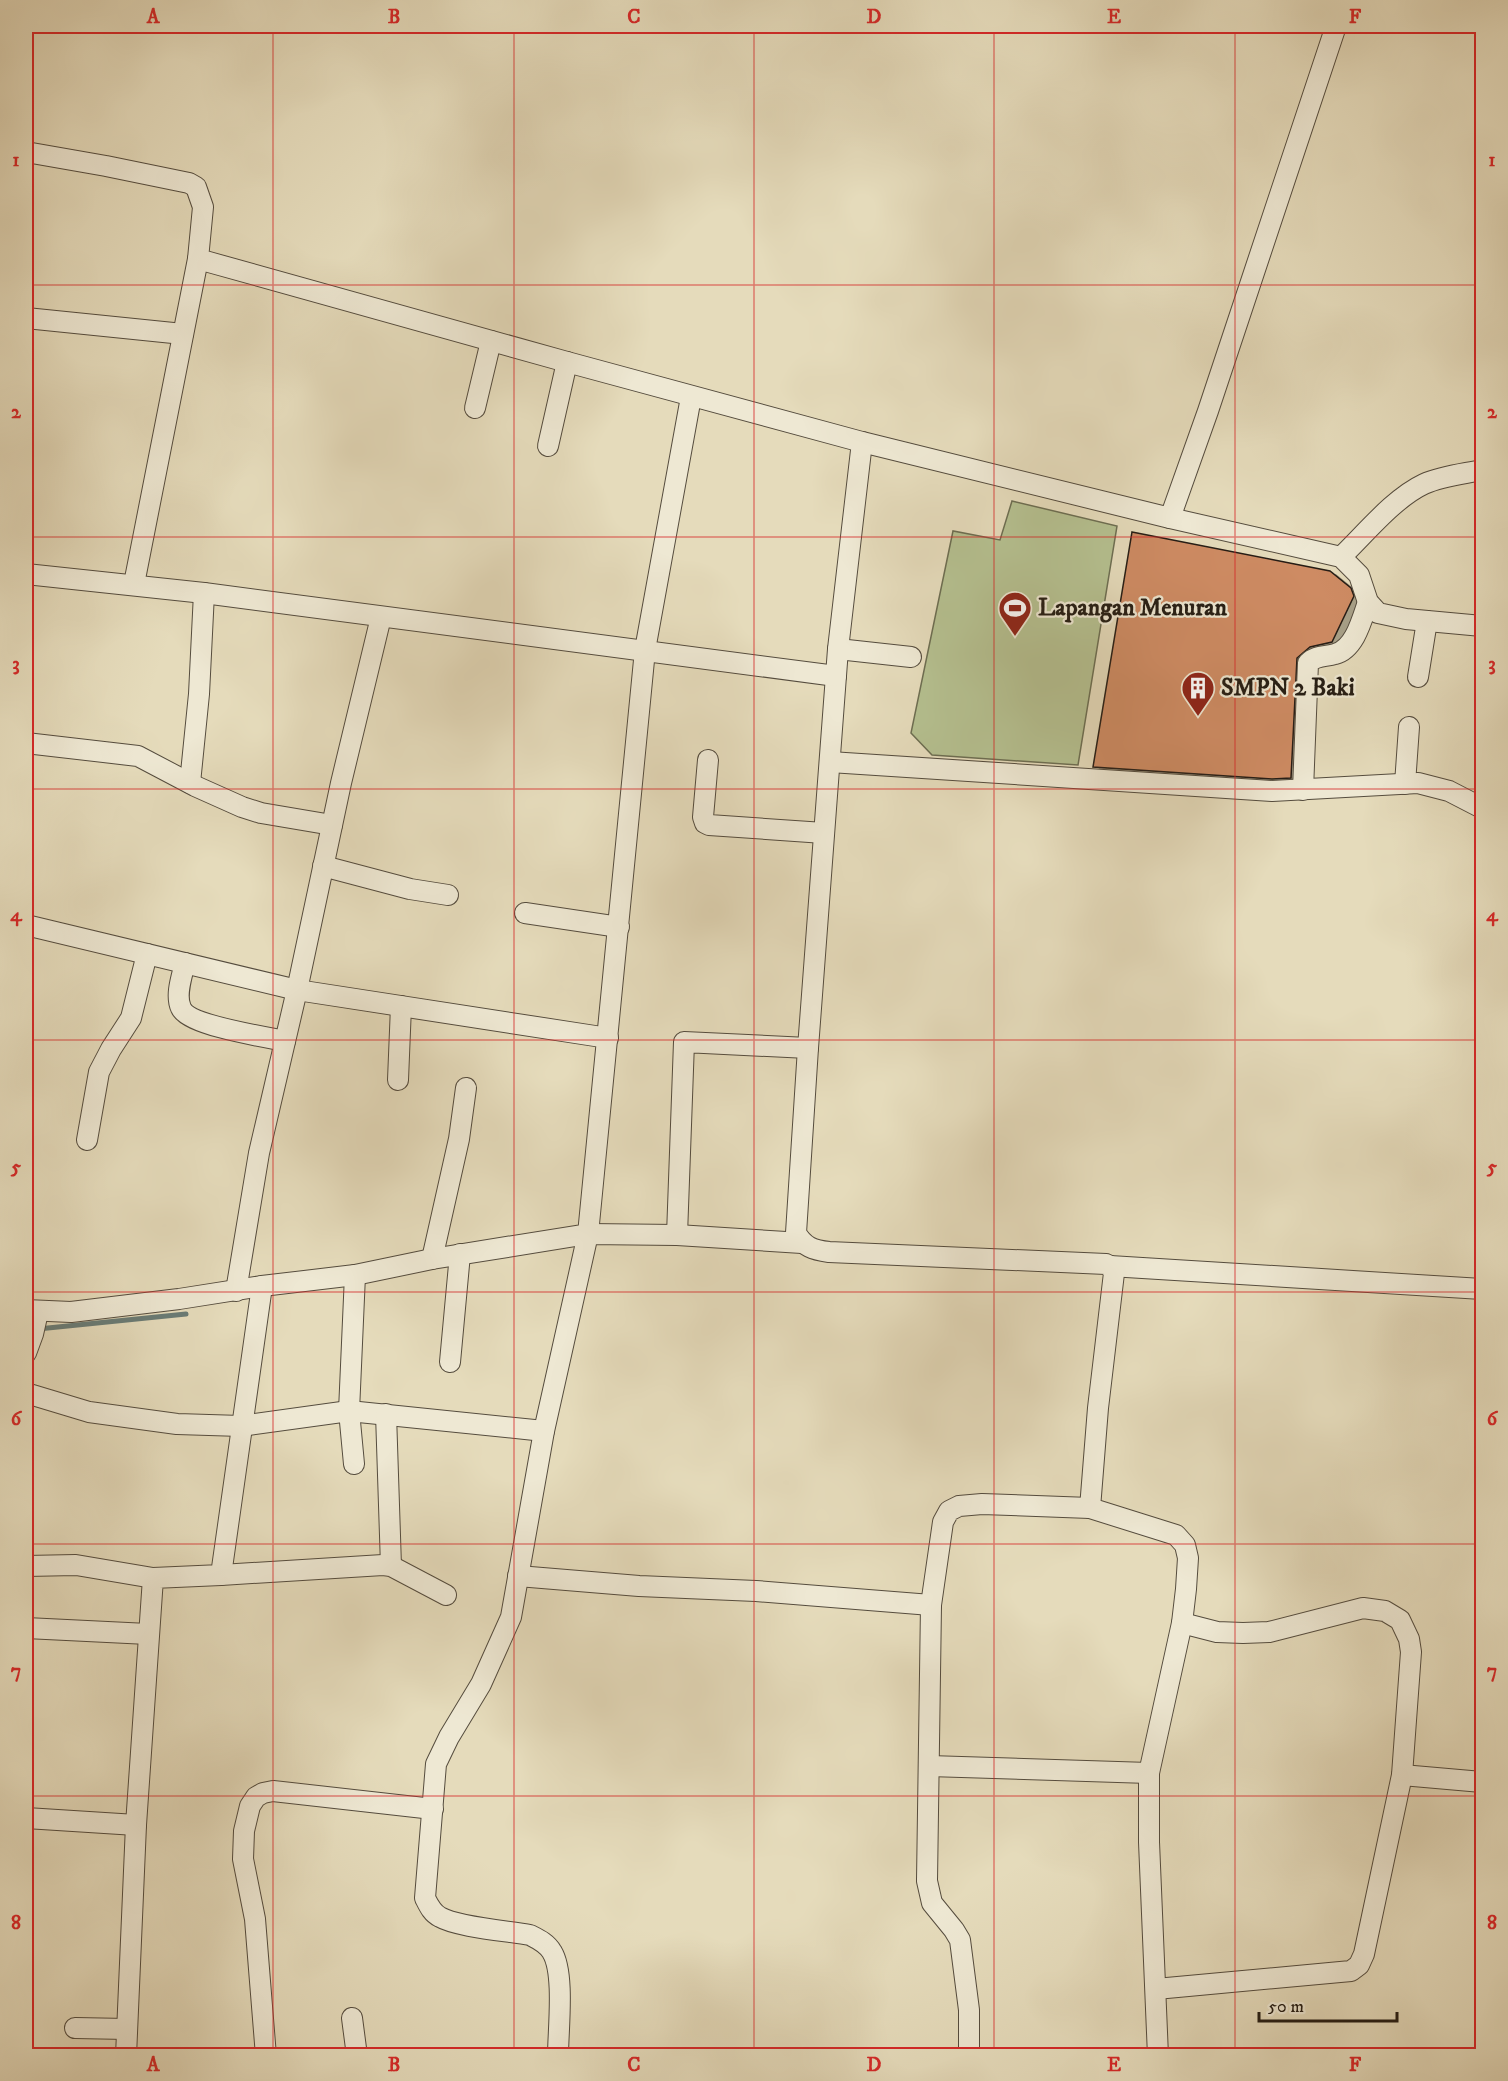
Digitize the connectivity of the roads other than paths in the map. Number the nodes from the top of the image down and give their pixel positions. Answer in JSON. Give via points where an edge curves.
{"nodes":[{"id":1,"x":1336,"y":26,"type":"edge"},
{"id":2,"x":26,"y":152,"type":"edge"},
{"id":3,"x":198,"y":259,"type":"junction"},
{"id":4,"x":26,"y":318,"type":"edge"},
{"id":5,"x":183,"y":334,"type":"junction"},
{"id":6,"x":491,"y":341,"type":"junction"},
{"id":7,"x":567,"y":362,"type":"junction"},
{"id":8,"x":691,"y":397,"type":"junction"},
{"id":9,"x":475,"y":408,"type":"dead end"},
{"id":10,"x":862,"y":442,"type":"junction"},
{"id":11,"x":548,"y":446,"type":"dead end"},
{"id":12,"x":1482,"y":470,"type":"edge"},
{"id":13,"x":1170,"y":518,"type":"junction"},
{"id":14,"x":1341,"y":557,"type":"junction"},
{"id":15,"x":26,"y":574,"type":"edge"},
{"id":16,"x":134,"y":584,"type":"junction"},
{"id":17,"x":204,"y":593,"type":"junction"},
{"id":18,"x":1368,"y":602,"type":"junction"},
{"id":19,"x":381,"y":616,"type":"junction"},
{"id":20,"x":1427,"y":621,"type":"junction"},
{"id":21,"x":1482,"y":626,"type":"edge"},
{"id":22,"x":645,"y":650,"type":"junction"},
{"id":23,"x":838,"y":650,"type":"junction"},
{"id":24,"x":911,"y":657,"type":"dead end"},
{"id":25,"x":836,"y":676,"type":"junction"},
{"id":26,"x":1419,"y":677,"type":"dead end"},
{"id":27,"x":1409,"y":727,"type":"dead end"},
{"id":28,"x":26,"y":743,"type":"edge"},
{"id":29,"x":708,"y":760,"type":"dead end"},
{"id":30,"x":830,"y":762,"type":"junction"},
{"id":31,"x":190,"y":783,"type":"junction"},
{"id":32,"x":1406,"y":784,"type":"junction"},
{"id":33,"x":1303,"y":790,"type":"junction"},
{"id":34,"x":1482,"y":808,"type":"edge"},
{"id":35,"x":332,"y":825,"type":"junction"},
{"id":36,"x":824,"y":833,"type":"junction"},
{"id":37,"x":323,"y":866,"type":"junction"},
{"id":38,"x":448,"y":895,"type":"dead end"},
{"id":39,"x":525,"y":913,"type":"dead end"},
{"id":40,"x":26,"y":925,"type":"edge"},
{"id":41,"x":619,"y":927,"type":"junction"},
{"id":42,"x":147,"y":954,"type":"junction"},
{"id":43,"x":185,"y":963,"type":"junction"},
{"id":44,"x":297,"y":990,"type":"junction"},
{"id":45,"x":401,"y":1006,"type":"junction"},
{"id":46,"x":608,"y":1038,"type":"junction"},
{"id":47,"x":285,"y":1041,"type":"junction"},
{"id":48,"x":808,"y":1048,"type":"junction"},
{"id":49,"x":398,"y":1080,"type":"dead end"},
{"id":50,"x":466,"y":1088,"type":"dead end"},
{"id":51,"x":87,"y":1140,"type":"dead end"},
{"id":52,"x":588,"y":1234,"type":"junction"},
{"id":53,"x":677,"y":1235,"type":"junction"},
{"id":54,"x":802,"y":1243,"type":"junction"},
{"id":55,"x":460,"y":1254,"type":"junction"},
{"id":56,"x":432,"y":1258,"type":"junction"},
{"id":57,"x":1110,"y":1266,"type":"junction"},
{"id":58,"x":355,"y":1275,"type":"junction"},
{"id":59,"x":261,"y":1286,"type":"junction"},
{"id":60,"x":1482,"y":1289,"type":"edge"},
{"id":61,"x":236,"y":1291,"type":"junction"},
{"id":62,"x":33,"y":1320,"type":"edge"},
{"id":63,"x":26,"y":1353,"type":"edge"},
{"id":64,"x":450,"y":1362,"type":"dead end"},
{"id":65,"x":26,"y":1393,"type":"edge"},
{"id":66,"x":349,"y":1411,"type":"junction"},
{"id":67,"x":386,"y":1414,"type":"junction"},
{"id":68,"x":241,"y":1426,"type":"junction"},
{"id":69,"x":544,"y":1431,"type":"junction"},
{"id":70,"x":354,"y":1464,"type":"dead end"},
{"id":71,"x":1090,"y":1508,"type":"junction"},
{"id":72,"x":26,"y":1566,"type":"edge"},
{"id":73,"x":391,"y":1566,"type":"junction"},
{"id":74,"x":221,"y":1575,"type":"junction"},
{"id":75,"x":518,"y":1576,"type":"junction"},
{"id":76,"x":153,"y":1578,"type":"junction"},
{"id":77,"x":446,"y":1595,"type":"dead end"},
{"id":78,"x":931,"y":1605,"type":"junction"},
{"id":79,"x":1182,"y":1623,"type":"junction"},
{"id":80,"x":26,"y":1628,"type":"edge"},
{"id":81,"x":148,"y":1634,"type":"junction"},
{"id":82,"x":929,"y":1766,"type":"junction"},
{"id":83,"x":1149,"y":1773,"type":"junction"},
{"id":84,"x":1402,"y":1775,"type":"junction"},
{"id":85,"x":1482,"y":1782,"type":"edge"},
{"id":86,"x":433,"y":1809,"type":"junction"},
{"id":87,"x":26,"y":1818,"type":"edge"},
{"id":88,"x":136,"y":1825,"type":"junction"},
{"id":89,"x":1156,"y":1989,"type":"junction"},
{"id":90,"x":352,"y":2018,"type":"dead end"},
{"id":91,"x":75,"y":2028,"type":"dead end"},
{"id":92,"x":127,"y":2029,"type":"junction"},
{"id":93,"x":126,"y":2055,"type":"edge"},
{"id":94,"x":267,"y":2055,"type":"edge"},
{"id":95,"x":357,"y":2055,"type":"edge"},
{"id":96,"x":558,"y":2055,"type":"edge"},
{"id":97,"x":969,"y":2055,"type":"edge"},
{"id":98,"x":1158,"y":2055,"type":"edge"}],
"edges":[{"from":1,"to":13,"type":"street"},
{"from":2,"to":3,"type":"street","via":[[196,187],[203,207]]},
{"from":3,"to":5,"type":"street"},
{"from":3,"to":6,"type":"street"},
{"from":4,"to":5,"type":"street"},
{"from":5,"to":16,"type":"street"},
{"from":6,"to":7,"type":"street"},
{"from":6,"to":9,"type":"street"},
{"from":7,"to":8,"type":"street"},
{"from":7,"to":11,"type":"street"},
{"from":8,"to":10,"type":"street"},
{"from":8,"to":22,"type":"street"},
{"from":10,"to":13,"type":"street"},
{"from":10,"to":23,"type":"street"},
{"from":12,"to":14,"type":"street","via":[[1414,489]]},
{"from":13,"to":14,"type":"street"},
{"from":14,"to":18,"type":"street","via":[[1359,575]]},
{"from":15,"to":16,"type":"street"},
{"from":16,"to":17,"type":"street"},
{"from":17,"to":19,"type":"street"},
{"from":17,"to":31,"type":"street"},
{"from":18,"to":20,"type":"street","via":[[1378,613]]},
{"from":18,"to":33,"type":"street","via":[[1346,648],[1308,663]]},
{"from":19,"to":22,"type":"street"},
{"from":19,"to":35,"type":"street"},
{"from":20,"to":21,"type":"street"},
{"from":20,"to":26,"type":"street"},
{"from":22,"to":25,"type":"street"},
{"from":22,"to":41,"type":"street"},
{"from":23,"to":24,"type":"street"},
{"from":23,"to":25,"type":"street"},
{"from":25,"to":30,"type":"street"},
{"from":27,"to":32,"type":"street"},
{"from":28,"to":31,"type":"street","via":[[138,756]]},
{"from":29,"to":36,"type":"street","via":[[705,823]]},
{"from":30,"to":33,"type":"street"},
{"from":30,"to":36,"type":"street"},
{"from":31,"to":35,"type":"street","via":[[261,813]]},
{"from":32,"to":33,"type":"street"},
{"from":32,"to":34,"type":"street","via":[[1439,788]]},
{"from":35,"to":37,"type":"street"},
{"from":36,"to":48,"type":"street"},
{"from":37,"to":38,"type":"street"},
{"from":37,"to":44,"type":"street"},
{"from":39,"to":41,"type":"street"},
{"from":40,"to":42,"type":"street"},
{"from":41,"to":46,"type":"street"},
{"from":42,"to":43,"type":"street"},
{"from":42,"to":51,"type":"street","via":[[131,1018],[99,1072]]},
{"from":43,"to":44,"type":"street"},
{"from":43,"to":47,"type":"street","via":[[179,1001],[185,1015],[238,1032]]},
{"from":44,"to":45,"type":"street"},
{"from":44,"to":47,"type":"street"},
{"from":45,"to":46,"type":"street"},
{"from":45,"to":49,"type":"street"},
{"from":46,"to":52,"type":"street"},
{"from":47,"to":61,"type":"street","via":[[259,1153]]},
{"from":48,"to":53,"type":"street","via":[[684,1042]]},
{"from":48,"to":54,"type":"street","via":[[796,1233]]},
{"from":50,"to":56,"type":"street","via":[[459,1139]]},
{"from":52,"to":53,"type":"street"},
{"from":52,"to":55,"type":"street"},
{"from":52,"to":69,"type":"street"},
{"from":53,"to":54,"type":"street"},
{"from":54,"to":57,"type":"street","via":[[813,1250],[829,1252]]},
{"from":55,"to":56,"type":"street"},
{"from":55,"to":64,"type":"street"},
{"from":56,"to":58,"type":"street"},
{"from":57,"to":60,"type":"street"},
{"from":57,"to":71,"type":"street","via":[[1114,1273]]},
{"from":58,"to":59,"type":"street"},
{"from":58,"to":66,"type":"street"},
{"from":59,"to":61,"type":"street"},
{"from":59,"to":68,"type":"street"},
{"from":61,"to":62,"type":"street"},
{"from":62,"to":63,"type":"street"},
{"from":65,"to":68,"type":"street","via":[[100,1414],[177,1424]]},
{"from":66,"to":67,"type":"street"},
{"from":66,"to":68,"type":"street"},
{"from":66,"to":70,"type":"street"},
{"from":67,"to":69,"type":"street"},
{"from":67,"to":73,"type":"street"},
{"from":68,"to":74,"type":"street"},
{"from":69,"to":75,"type":"street"},
{"from":71,"to":78,"type":"street","via":[[982,1504],[949,1511],[943,1522]]},
{"from":71,"to":79,"type":"street","via":[[1176,1535],[1185,1545],[1188,1558]]},
{"from":72,"to":76,"type":"street","via":[[76,1565]]},
{"from":73,"to":74,"type":"street"},
{"from":73,"to":77,"type":"street"},
{"from":74,"to":76,"type":"street"},
{"from":75,"to":78,"type":"street"},
{"from":75,"to":86,"type":"street","via":[[511,1617],[481,1684],[436,1764]]},
{"from":76,"to":81,"type":"street"},
{"from":78,"to":82,"type":"street"},
{"from":79,"to":83,"type":"street"},
{"from":79,"to":84,"type":"street","via":[[1217,1632],[1269,1632],[1363,1608],[1385,1611],[1400,1620],[1411,1652]]},
{"from":80,"to":81,"type":"street"},
{"from":81,"to":88,"type":"street"},
{"from":82,"to":83,"type":"street"},
{"from":82,"to":97,"type":"street","via":[[928,1891],[932,1903],[960,1940],[969,2010]]},
{"from":83,"to":89,"type":"street"},
{"from":84,"to":85,"type":"street"},
{"from":84,"to":89,"type":"street","via":[[1359,1965],[1351,1971]]},
{"from":86,"to":94,"type":"street","via":[[273,1791],[256,1797],[244,1831],[243,1859],[255,1919]]},
{"from":86,"to":96,"type":"street","via":[[425,1899],[430,1909],[452,1922],[530,1935],[552,1951],[559,1989]]},
{"from":87,"to":88,"type":"street"},
{"from":88,"to":92,"type":"street"},
{"from":89,"to":98,"type":"street"},
{"from":90,"to":95,"type":"street"},
{"from":91,"to":92,"type":"street"},
{"from":92,"to":93,"type":"street"}]}
